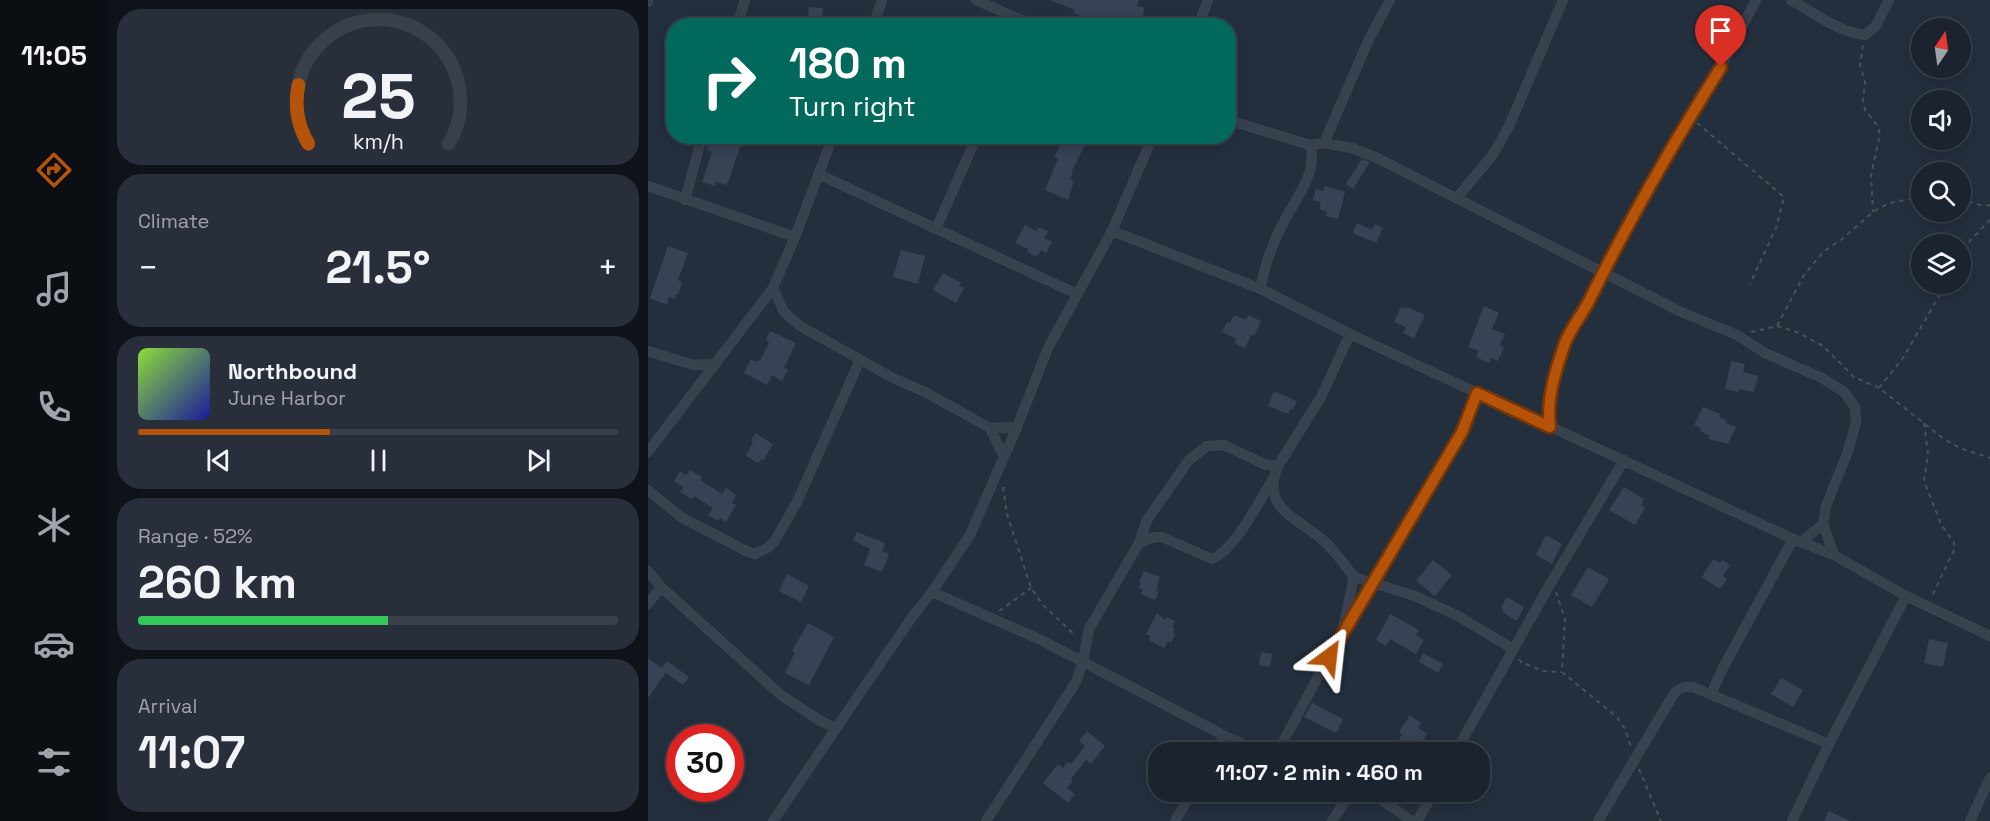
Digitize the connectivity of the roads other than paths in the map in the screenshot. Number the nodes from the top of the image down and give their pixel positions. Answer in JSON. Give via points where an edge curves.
{"nodes":[{"id":1,"x":745,"y":0,"type":"edge"},
{"id":2,"x":876,"y":0,"type":"edge"},
{"id":3,"x":882,"y":0,"type":"edge"},
{"id":4,"x":976,"y":0,"type":"edge"},
{"id":5,"x":1208,"y":0,"type":"edge"},
{"id":6,"x":1390,"y":0,"type":"edge"},
{"id":7,"x":1563,"y":0,"type":"edge"},
{"id":8,"x":1756,"y":0,"type":"edge"},
{"id":9,"x":1791,"y":0,"type":"edge"},
{"id":10,"x":1889,"y":0,"type":"edge"},
{"id":11,"x":739,"y":18,"type":"edge"},
{"id":12,"x":876,"y":18,"type":"edge"},
{"id":13,"x":1016,"y":18,"type":"edge"},
{"id":14,"x":1201,"y":18,"type":"edge"},
{"id":15,"x":1236,"y":122,"type":"edge"},
{"id":16,"x":1324,"y":143,"type":"junction"},
{"id":17,"x":700,"y":144,"type":"edge"},
{"id":18,"x":829,"y":144,"type":"edge"},
{"id":19,"x":971,"y":144,"type":"edge"},
{"id":20,"x":1150,"y":144,"type":"edge"},
{"id":21,"x":1310,"y":145,"type":"junction"},
{"id":22,"x":818,"y":174,"type":"junction"},
{"id":23,"x":648,"y":186,"type":"edge"},
{"id":24,"x":1457,"y":198,"type":"junction"},
{"id":25,"x":685,"y":200,"type":"junction"},
{"id":26,"x":936,"y":229,"type":"junction"},
{"id":27,"x":1112,"y":231,"type":"junction"},
{"id":28,"x":795,"y":237,"type":"junction"},
{"id":29,"x":1603,"y":271,"type":"junction"},
{"id":30,"x":773,"y":288,"type":"junction"},
{"id":31,"x":1261,"y":289,"type":"junction"},
{"id":32,"x":1077,"y":294,"type":"junction"},
{"id":33,"x":1350,"y":334,"type":"junction"},
{"id":34,"x":648,"y":351,"type":"edge"},
{"id":35,"x":860,"y":360,"type":"junction"},
{"id":36,"x":717,"y":364,"type":"junction"},
{"id":37,"x":693,"y":365,"type":"junction"},
{"id":38,"x":699,"y":386,"type":"junction"},
{"id":39,"x":1477,"y":393,"type":"junction"},
{"id":40,"x":1017,"y":427,"type":"junction"},
{"id":41,"x":1550,"y":427,"type":"junction"},
{"id":42,"x":990,"y":428,"type":"junction"},
{"id":43,"x":648,"y":452,"type":"edge"},
{"id":44,"x":1624,"y":460,"type":"junction"},
{"id":45,"x":1002,"y":462,"type":"junction"},
{"id":46,"x":1278,"y":466,"type":"junction"},
{"id":47,"x":1273,"y":478,"type":"junction"},
{"id":48,"x":648,"y":490,"type":"edge"},
{"id":49,"x":1823,"y":524,"type":"junction"},
{"id":50,"x":1797,"y":540,"type":"junction"},
{"id":51,"x":1139,"y":543,"type":"junction"},
{"id":52,"x":1834,"y":555,"type":"junction"},
{"id":53,"x":648,"y":571,"type":"edge"},
{"id":54,"x":1354,"y":577,"type":"junction"},
{"id":55,"x":1372,"y":584,"type":"junction"},
{"id":56,"x":660,"y":588,"type":"junction"},
{"id":57,"x":932,"y":592,"type":"junction"},
{"id":58,"x":1906,"y":596,"type":"junction"},
{"id":59,"x":648,"y":604,"type":"edge"},
{"id":60,"x":1990,"y":636,"type":"edge"},
{"id":61,"x":1339,"y":638,"type":"junction"},
{"id":62,"x":1513,"y":649,"type":"junction"},
{"id":63,"x":1083,"y":661,"type":"junction"},
{"id":64,"x":1712,"y":694,"type":"junction"},
{"id":65,"x":836,"y":728,"type":"junction"},
{"id":66,"x":1226,"y":736,"type":"junction"},
{"id":67,"x":1222,"y":742,"type":"edge"},
{"id":68,"x":1239,"y":742,"type":"edge"},
{"id":69,"x":1283,"y":742,"type":"edge"},
{"id":70,"x":1461,"y":742,"type":"edge"},
{"id":71,"x":1829,"y":744,"type":"junction"},
{"id":72,"x":1990,"y":778,"type":"edge"},
{"id":73,"x":1186,"y":802,"type":"edge"},
{"id":74,"x":1344,"y":802,"type":"edge"},
{"id":75,"x":1384,"y":802,"type":"edge"},
{"id":76,"x":1428,"y":802,"type":"edge"},
{"id":77,"x":773,"y":821,"type":"edge"},
{"id":78,"x":986,"y":821,"type":"edge"},
{"id":79,"x":1175,"y":821,"type":"edge"},
{"id":80,"x":1332,"y":821,"type":"edge"},
{"id":81,"x":1412,"y":821,"type":"edge"},
{"id":82,"x":1418,"y":821,"type":"edge"},
{"id":83,"x":1598,"y":821,"type":"edge"},
{"id":84,"x":1792,"y":821,"type":"edge"},
{"id":85,"x":1971,"y":821,"type":"edge"}],
"edges":[{"from":1,"to":11,"type":"street"},
{"from":2,"to":3,"type":"street"},
{"from":3,"to":12,"type":"street"},
{"from":4,"to":13,"type":"street"},
{"from":5,"to":14,"type":"street"},
{"from":6,"to":16,"type":"street"},
{"from":7,"to":24,"type":"street","via":[[1499,144]]},
{"from":8,"to":29,"type":"street"},
{"from":9,"to":10,"type":"street","via":[[1841,29],[1865,35],[1875,27]]},
{"from":15,"to":21,"type":"street"},
{"from":16,"to":21,"type":"street"},
{"from":16,"to":24,"type":"street","via":[[1360,151]]},
{"from":17,"to":25,"type":"street"},
{"from":18,"to":22,"type":"street"},
{"from":19,"to":26,"type":"street"},
{"from":20,"to":27,"type":"street"},
{"from":21,"to":31,"type":"street","via":[[1311,170],[1280,228],[1262,272]]},
{"from":22,"to":26,"type":"street"},
{"from":22,"to":28,"type":"street"},
{"from":23,"to":25,"type":"street"},
{"from":24,"to":29,"type":"street"},
{"from":25,"to":28,"type":"street"},
{"from":26,"to":32,"type":"street"},
{"from":27,"to":31,"type":"street"},
{"from":27,"to":32,"type":"street"},
{"from":28,"to":30,"type":"street"},
{"from":29,"to":41,"type":"street","via":[[1566,340],[1547,411]]},
{"from":29,"to":49,"type":"street","via":[[1844,392],[1855,407],[1856,422]]},
{"from":30,"to":35,"type":"street","via":[[784,312],[800,326]]},
{"from":30,"to":36,"type":"street"},
{"from":31,"to":33,"type":"street"},
{"from":32,"to":40,"type":"street","via":[[1048,348]]},
{"from":33,"to":39,"type":"street"},
{"from":33,"to":46,"type":"street","via":[[1321,397]]},
{"from":34,"to":37,"type":"street"},
{"from":35,"to":42,"type":"street"},
{"from":35,"to":48,"type":"street","via":[[797,502],[767,548],[755,554],[746,551],[681,517]]},
{"from":36,"to":37,"type":"street"},
{"from":36,"to":38,"type":"street"},
{"from":37,"to":38,"type":"street"},
{"from":38,"to":43,"type":"street"},
{"from":39,"to":41,"type":"street"},
{"from":39,"to":55,"type":"street","via":[[1462,432]]},
{"from":40,"to":42,"type":"street"},
{"from":40,"to":45,"type":"street"},
{"from":41,"to":44,"type":"street"},
{"from":42,"to":45,"type":"street"},
{"from":44,"to":50,"type":"street"},
{"from":44,"to":62,"type":"street"},
{"from":45,"to":57,"type":"street","via":[[970,535]]},
{"from":46,"to":47,"type":"street"},
{"from":46,"to":51,"type":"street","via":[[1266,465],[1224,445],[1207,446],[1178,475],[1148,520]]},
{"from":47,"to":51,"type":"street","via":[[1221,555],[1212,559],[1162,537]]},
{"from":47,"to":54,"type":"street","via":[[1273,492],[1280,508],[1323,541]]},
{"from":49,"to":50,"type":"street"},
{"from":49,"to":52,"type":"street"},
{"from":50,"to":52,"type":"street"},
{"from":50,"to":64,"type":"street"},
{"from":51,"to":63,"type":"street","via":[[1094,620]]},
{"from":52,"to":58,"type":"street"},
{"from":53,"to":56,"type":"street"},
{"from":54,"to":55,"type":"street"},
{"from":54,"to":61,"type":"street"},
{"from":55,"to":61,"type":"street"},
{"from":55,"to":62,"type":"street","via":[[1385,585],[1458,616]]},
{"from":56,"to":59,"type":"street"},
{"from":56,"to":65,"type":"street","via":[[781,695]]},
{"from":57,"to":63,"type":"street"},
{"from":57,"to":65,"type":"street"},
{"from":58,"to":60,"type":"street"},
{"from":58,"to":71,"type":"street"},
{"from":61,"to":69,"type":"street"},
{"from":62,"to":70,"type":"street"},
{"from":63,"to":66,"type":"street"},
{"from":63,"to":78,"type":"street","via":[[1065,701]]},
{"from":64,"to":71,"type":"street"},
{"from":64,"to":83,"type":"street","via":[[1693,687],[1675,692]]},
{"from":65,"to":77,"type":"street"},
{"from":66,"to":67,"type":"street"},
{"from":66,"to":68,"type":"street"},
{"from":71,"to":84,"type":"street"},
{"from":72,"to":85,"type":"street"},
{"from":73,"to":79,"type":"street"},
{"from":74,"to":80,"type":"street"},
{"from":75,"to":81,"type":"street"},
{"from":76,"to":82,"type":"street"}]}
